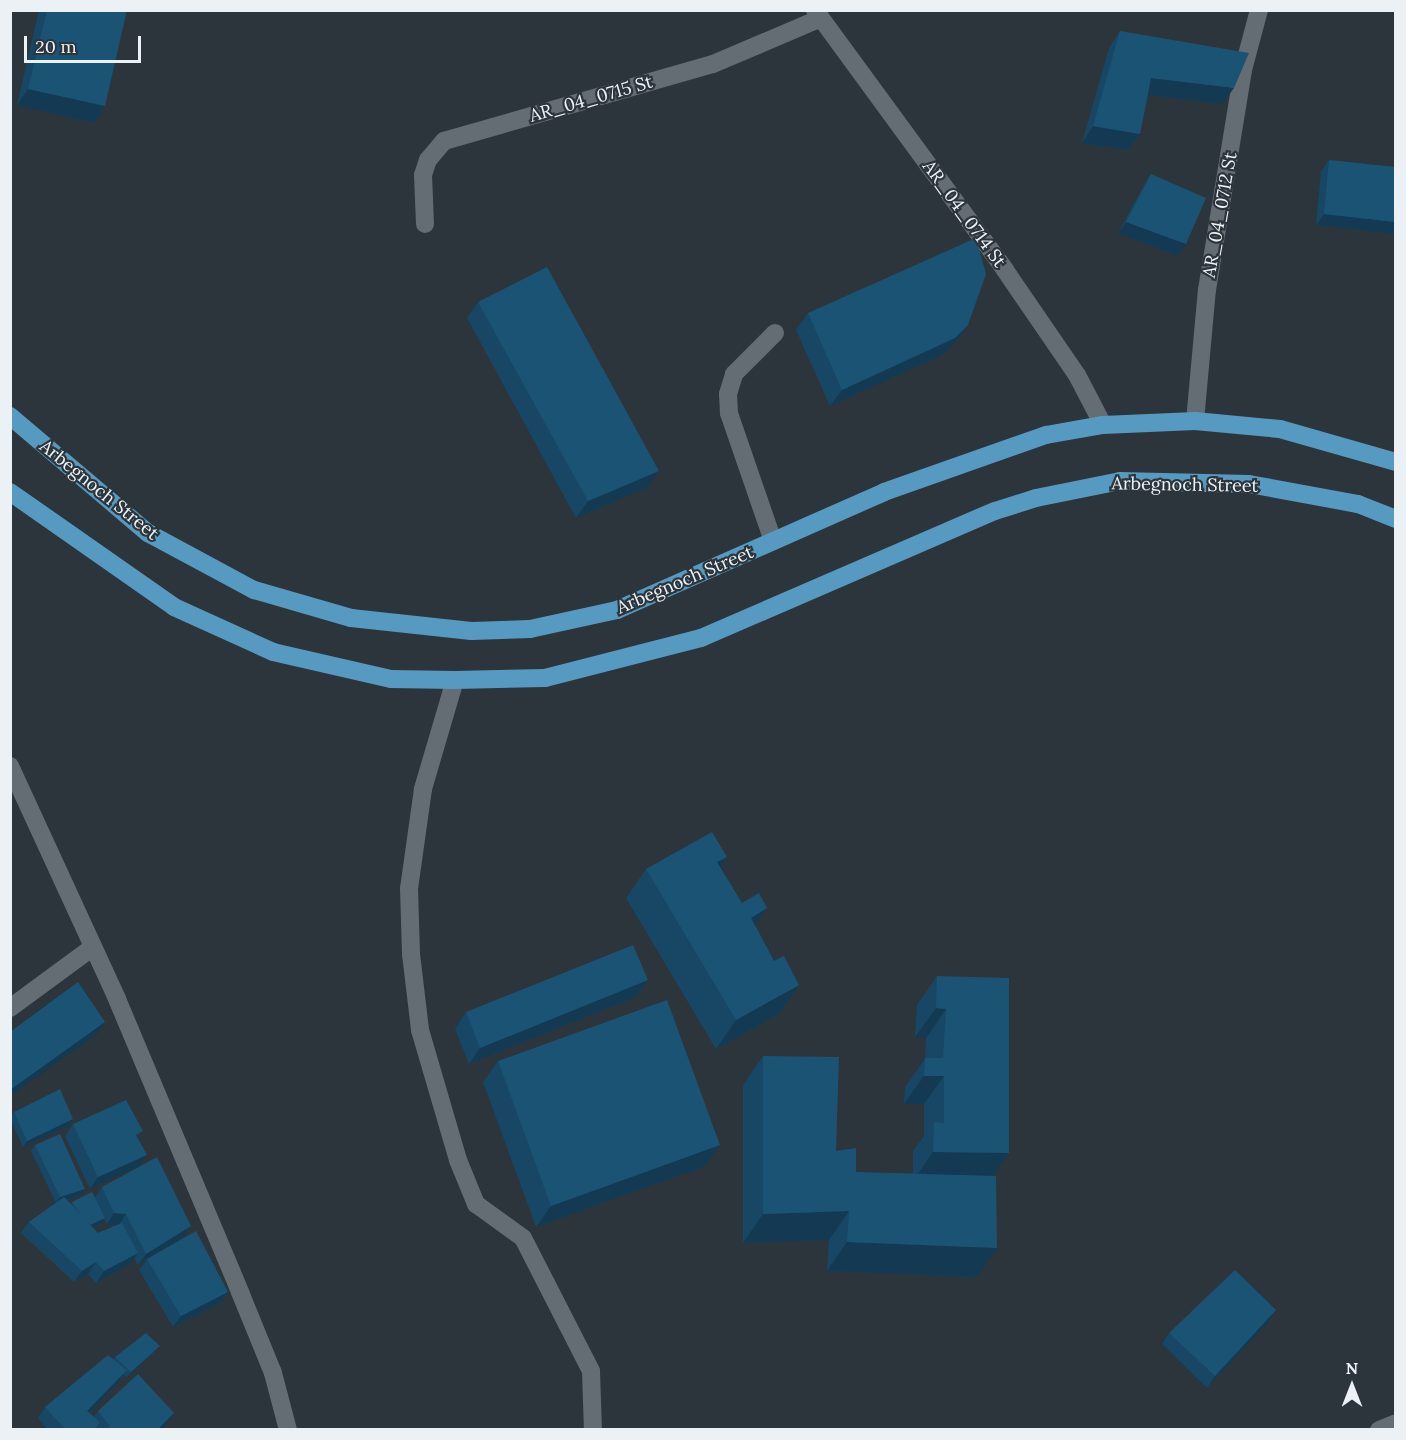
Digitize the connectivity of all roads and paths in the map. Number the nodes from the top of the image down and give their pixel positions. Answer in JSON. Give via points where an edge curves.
{"nodes":[{"id":1,"x":1259,"y":10,"type":"edge"},
{"id":2,"x":817,"y":15,"type":"edge"},
{"id":3,"x":425,"y":224,"type":"dead end"},
{"id":4,"x":775,"y":333,"type":"dead end"},
{"id":5,"x":10,"y":416,"type":"edge"},
{"id":6,"x":1195,"y":421,"type":"junction"},
{"id":7,"x":1103,"y":425,"type":"junction"},
{"id":8,"x":1395,"y":462,"type":"edge"},
{"id":9,"x":10,"y":492,"type":"edge"},
{"id":10,"x":1395,"y":519,"type":"edge"},
{"id":11,"x":773,"y":541,"type":"junction"},
{"id":12,"x":455,"y":680,"type":"junction"},
{"id":13,"x":10,"y":766,"type":"edge"},
{"id":14,"x":93,"y":947,"type":"junction"},
{"id":15,"x":10,"y":1008,"type":"edge"},
{"id":16,"x":1395,"y":1423,"type":"edge"},
{"id":17,"x":288,"y":1430,"type":"edge"},
{"id":18,"x":593,"y":1430,"type":"edge"},
{"id":19,"x":1378,"y":1430,"type":"edge"}],
"edges":[{"from":1,"to":6,"type":"street","name":"AR_04_0712 St","via":[[1244,70],[1207,290]]},
{"from":2,"to":3,"type":"street","name":"AR_04_0715 St","via":[[713,64],[444,141],[428,160],[423,175]]},
{"from":2,"to":7,"type":"street","name":"AR_04_0714 St","via":[[1005,270],[1077,375]]},
{"from":4,"to":11,"type":"street","via":[[734,374],[728,394],[729,413]]},
{"from":5,"to":11,"type":"main road","name":"Arbegnoch Street","via":[[148,533],[254,590],[351,618],[471,631],[575,621],[617,610]]},
{"from":6,"to":7,"type":"main road","name":"Arbegnoch Street"},
{"from":6,"to":8,"type":"main road","name":"Arbegnoch Street","via":[[1280,429]]},
{"from":7,"to":11,"type":"main road","name":"Arbegnoch Street","via":[[1046,435],[993,452],[884,492]]},
{"from":9,"to":12,"type":"main road","name":"Arbegnoch Street","via":[[174,607],[273,652],[391,679]]},
{"from":10,"to":12,"type":"main road","name":"Arbegnoch Street","via":[[1358,504],[1249,484],[1120,481],[1036,498],[995,511],[701,638],[545,678]]},
{"from":12,"to":18,"type":"street","via":[[423,789],[410,880],[411,954],[420,1030],[467,1186],[477,1204],[523,1238],[591,1371]]},
{"from":13,"to":14,"type":"street"},
{"from":14,"to":15,"type":"street"},
{"from":14,"to":17,"type":"street","via":[[273,1373]]},
{"from":16,"to":19,"type":"street"}]}
